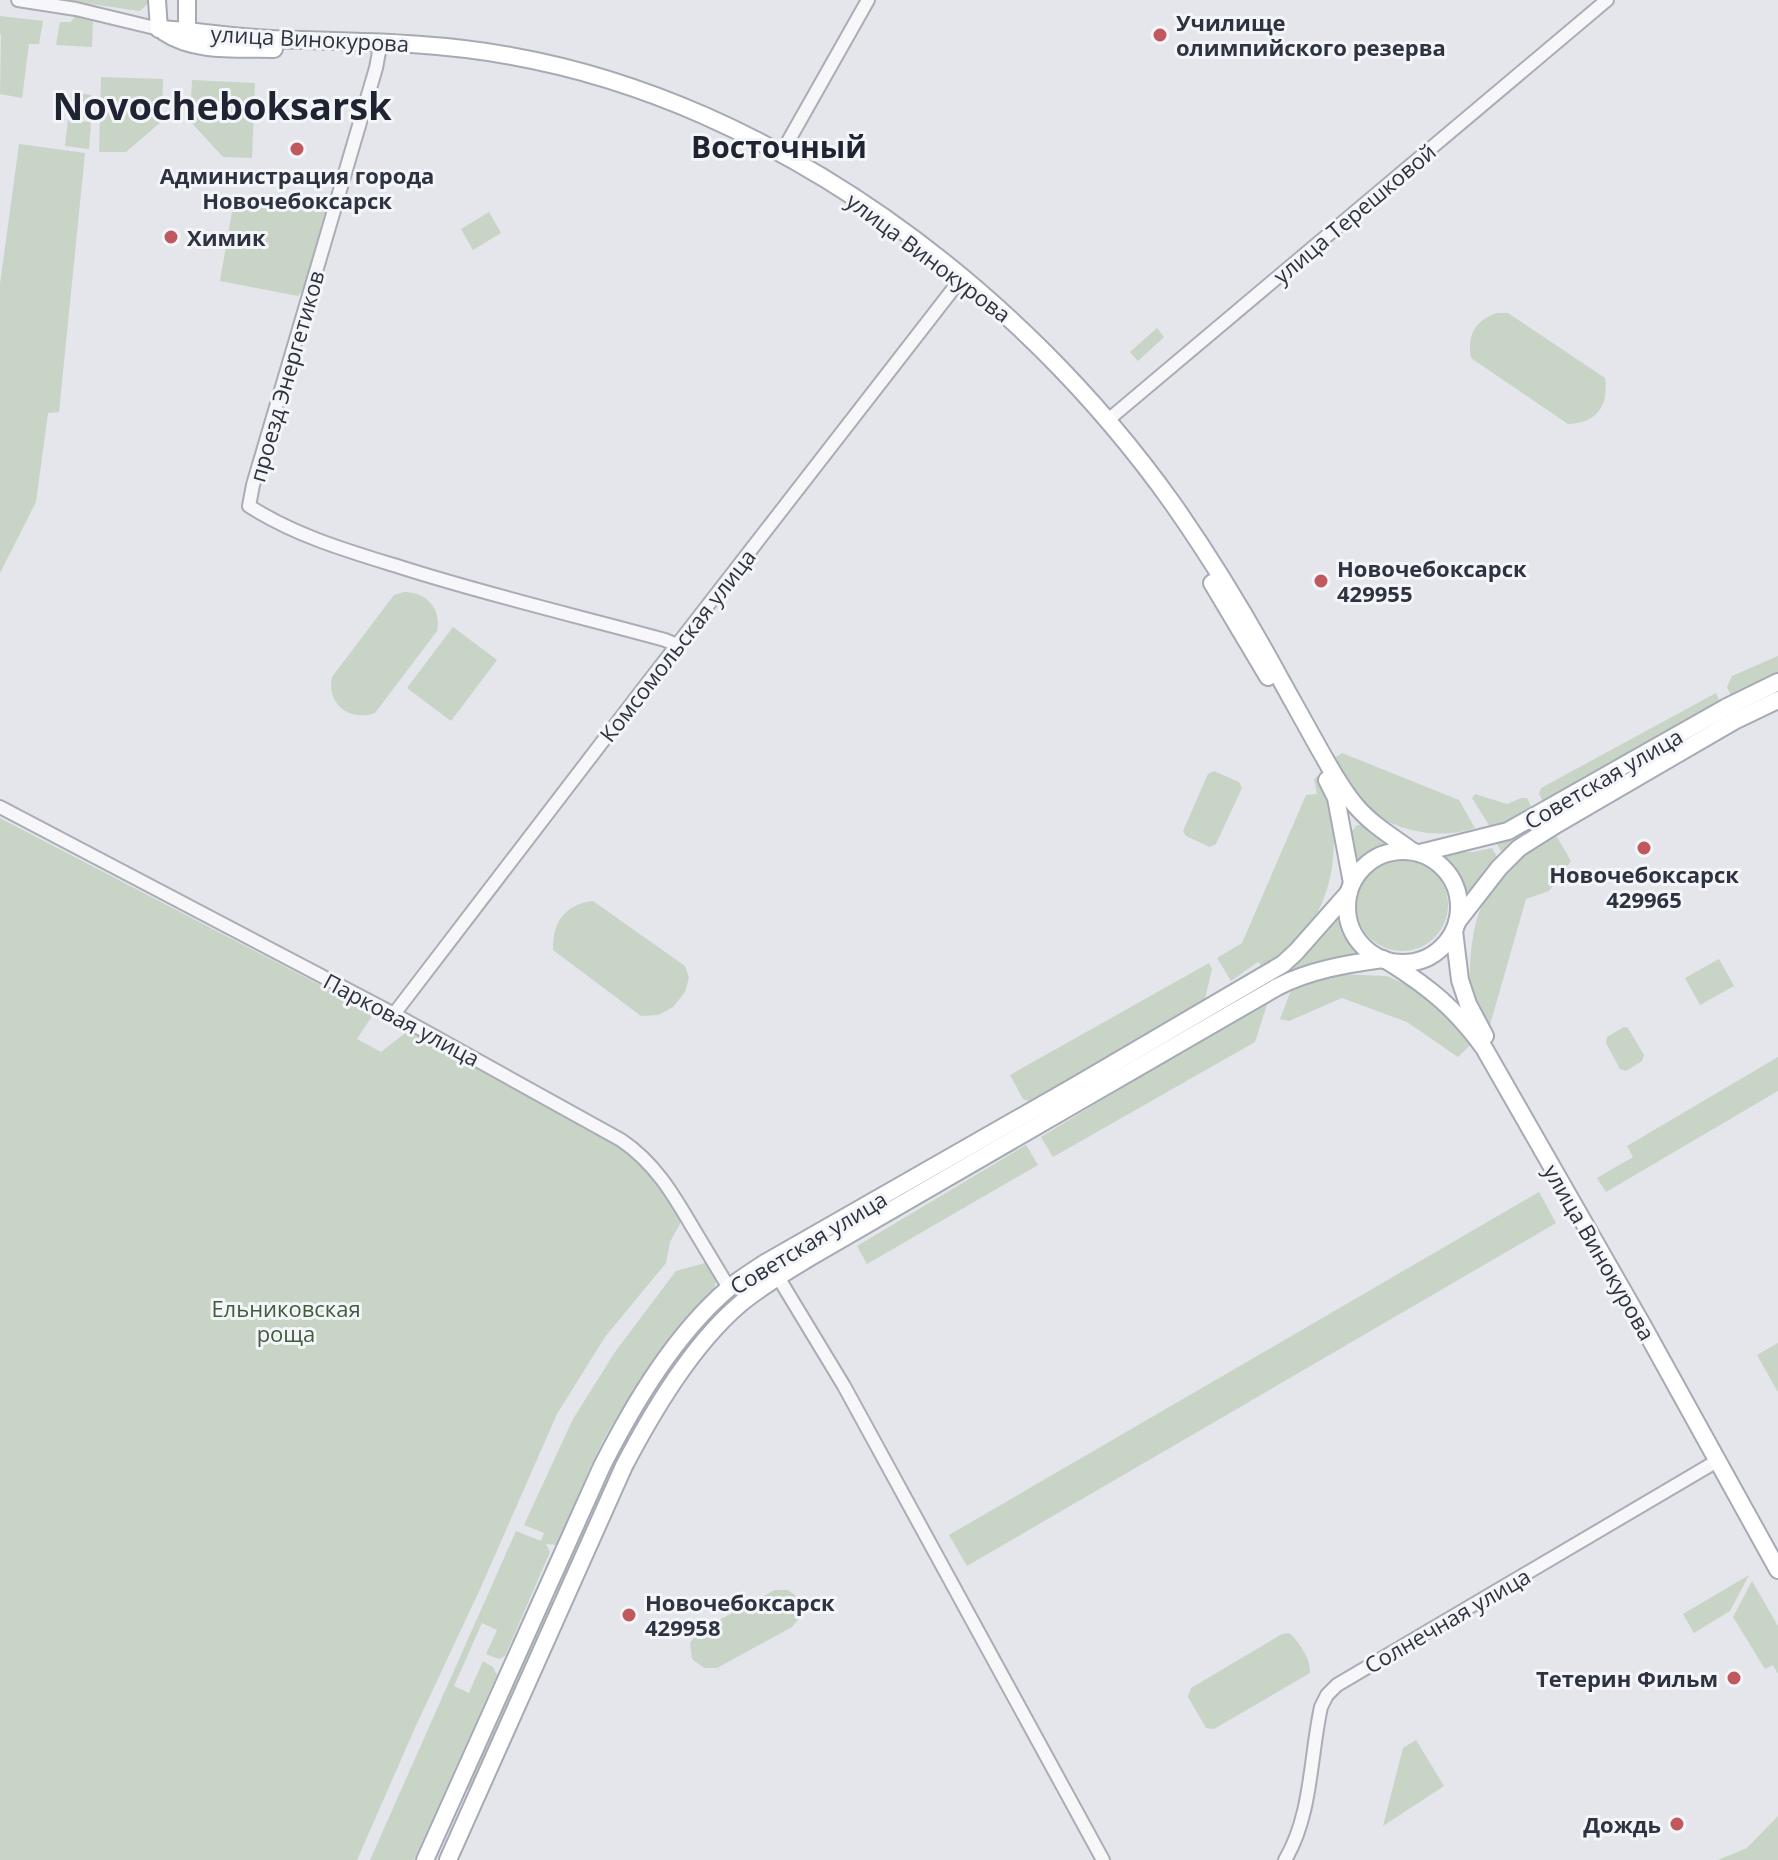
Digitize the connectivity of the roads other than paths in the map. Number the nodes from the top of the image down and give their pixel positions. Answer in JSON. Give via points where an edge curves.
{"nodes":[{"id":1,"x":18,"y":0,"type":"edge"},
{"id":2,"x":157,"y":0,"type":"edge"},
{"id":3,"x":187,"y":0,"type":"edge"},
{"id":4,"x":868,"y":0,"type":"edge"},
{"id":5,"x":1607,"y":0,"type":"edge"},
{"id":6,"x":159,"y":29,"type":"junction"},
{"id":7,"x":187,"y":30,"type":"junction"},
{"id":8,"x":379,"y":47,"type":"junction"},
{"id":9,"x":779,"y":158,"type":"junction"},
{"id":10,"x":960,"y":281,"type":"junction"},
{"id":11,"x":1104,"y":423,"type":"junction"},
{"id":12,"x":1130,"y":455,"type":"junction"},
{"id":13,"x":677,"y":645,"type":"junction"},
{"id":14,"x":1778,"y":682,"type":"edge"},
{"id":15,"x":1778,"y":700,"type":"edge"},
{"id":16,"x":0,"y":807,"type":"edge"},
{"id":17,"x":1416,"y":852,"type":"junction"},
{"id":18,"x":1350,"y":888,"type":"junction"},
{"id":19,"x":1456,"y":927,"type":"junction"},
{"id":20,"x":1386,"y":960,"type":"junction"},
{"id":21,"x":394,"y":1014,"type":"junction"},
{"id":22,"x":778,"y":1277,"type":"junction"},
{"id":23,"x":729,"y":1288,"type":"junction"},
{"id":24,"x":740,"y":1304,"type":"junction"},
{"id":25,"x":1646,"y":1324,"type":"junction"},
{"id":26,"x":1721,"y":1458,"type":"junction"},
{"id":27,"x":1778,"y":1548,"type":"edge"},
{"id":28,"x":1778,"y":1570,"type":"edge"},
{"id":29,"x":425,"y":1860,"type":"edge"},
{"id":30,"x":448,"y":1860,"type":"edge"},
{"id":31,"x":1103,"y":1860,"type":"edge"},
{"id":32,"x":1285,"y":1860,"type":"edge"}],
"edges":[{"from":1,"to":6,"type":"street","name":"улица Винокурова"},
{"from":2,"to":6,"type":"main road"},
{"from":3,"to":7,"type":"main road"},
{"from":4,"to":9,"type":"street"},
{"from":5,"to":11,"type":"street","name":"улица Терешковой"},
{"from":6,"to":7,"type":"main road","name":"улица Винокурова"},
{"from":6,"to":8,"type":"main road","name":"улица Винокурова","via":[[174,39],[212,47]]},
{"from":7,"to":8,"type":"main road","name":"улица Винокурова"},
{"from":8,"to":9,"type":"main road","name":"улица Винокурова","via":[[453,47],[591,74],[705,115]]},
{"from":8,"to":13,"type":"street","name":"проезд Энергетиков","via":[[249,506],[283,527],[339,548]]},
{"from":9,"to":10,"type":"main road","name":"улица Винокурова","via":[[827,181],[893,224]]},
{"from":10,"to":11,"type":"main road","name":"улица Винокурова","via":[[1026,333]]},
{"from":10,"to":13,"type":"street","name":"Комсомольская улица"},
{"from":11,"to":12,"type":"main road","name":"улица Винокурова"},
{"from":12,"to":17,"type":"main road","name":"улица Винокурова","via":[[1174,505],[1243,613],[1348,797],[1369,820]]},
{"from":12,"to":18,"type":"main road","name":"улица Винокурова","via":[[1191,548],[1336,798]]},
{"from":13,"to":21,"type":"street","name":"Комсомольская улица"},
{"from":14,"to":17,"type":"main road","name":"Советская улица","via":[[1508,831]]},
{"from":15,"to":19,"type":"main road","name":"Советская улица","via":[[1530,841],[1499,868]]},
{"from":16,"to":21,"type":"street","name":"Парковая улица"},
{"from":17,"to":18,"type":"main road","via":[[1376,857]]},
{"from":17,"to":19,"type":"main road","via":[[1436,861],[1455,884]]},
{"from":18,"to":20,"type":"main road","via":[[1351,929],[1364,947]]},
{"from":18,"to":23,"type":"main road","name":"Советская улица","via":[[1283,964]]},
{"from":19,"to":20,"type":"main road","via":[[1442,948],[1424,959]]},
{"from":19,"to":25,"type":"main road","name":"улица Винокурова","via":[[1460,980],[1468,1004]]},
{"from":20,"to":22,"type":"main road","name":"Советская улица","via":[[1319,971],[1277,987]]},
{"from":20,"to":25,"type":"main road","name":"улица Винокурова","via":[[1448,1004],[1468,1025]]},
{"from":21,"to":23,"type":"street","name":"Парковая улица","via":[[635,1150],[675,1197]]},
{"from":22,"to":24,"type":"main road","name":"Советская улица"},
{"from":22,"to":31,"type":"street","via":[[851,1399]]},
{"from":23,"to":24,"type":"main road","name":"Парковая улица"},
{"from":23,"to":29,"type":"main road","name":"Советская улица","via":[[673,1350],[625,1420]]},
{"from":24,"to":30,"type":"main road","name":"Советская улица","via":[[713,1332],[644,1427]]},
{"from":25,"to":26,"type":"main road","name":"улица Винокурова"},
{"from":26,"to":27,"type":"main road","name":"улица Винокурова"},
{"from":26,"to":28,"type":"main road","name":"улица Винокурова"},
{"from":26,"to":32,"type":"street","name":"Солнечная улица","via":[[1337,1685],[1321,1707],[1305,1805]]}]}
